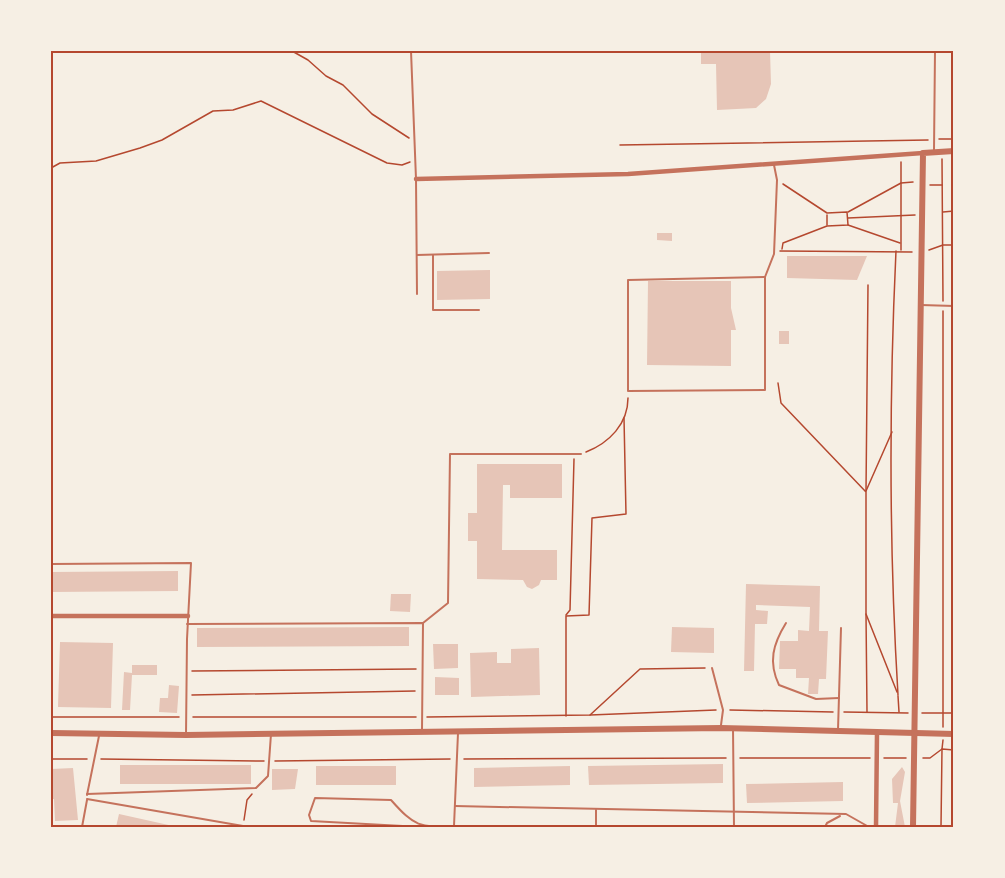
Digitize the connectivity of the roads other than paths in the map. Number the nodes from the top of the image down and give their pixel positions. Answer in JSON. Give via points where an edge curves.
{"nodes":[{"id":1,"x":411,"y":51,"type":"edge"},
{"id":2,"x":935,"y":51,"type":"edge"},
{"id":3,"x":954,"y":151,"type":"edge"},
{"id":4,"x":934,"y":152,"type":"junction"},
{"id":5,"x":923,"y":153,"type":"junction"},
{"id":6,"x":774,"y":163,"type":"junction"},
{"id":7,"x":416,"y":179,"type":"junction"},
{"id":8,"x":489,"y":253,"type":"dead end"},
{"id":9,"x":417,"y":255,"type":"junction"},
{"id":10,"x":433,"y":255,"type":"junction"},
{"id":11,"x":765,"y":277,"type":"junction"},
{"id":12,"x":417,"y":294,"type":"dead end"},
{"id":13,"x":921,"y":305,"type":"junction"},
{"id":14,"x":954,"y":306,"type":"edge"},
{"id":15,"x":479,"y":310,"type":"dead end"},
{"id":16,"x":581,"y":454,"type":"road end"},
{"id":17,"x":51,"y":564,"type":"edge"},
{"id":18,"x":51,"y":616,"type":"edge"},
{"id":19,"x":188,"y":616,"type":"junction"},
{"id":20,"x":423,"y":623,"type":"junction"},
{"id":21,"x":786,"y":623,"type":"dead end"},
{"id":22,"x":187,"y":624,"type":"junction"},
{"id":23,"x":841,"y":628,"type":"dead end"},
{"id":24,"x":712,"y":668,"type":"road end"},
{"id":25,"x":839,"y":698,"type":"junction"},
{"id":26,"x":721,"y":728,"type":"junction"},
{"id":27,"x":733,"y":728,"type":"junction"},
{"id":28,"x":838,"y":732,"type":"junction"},
{"id":29,"x":51,"y":733,"type":"edge"},
{"id":30,"x":422,"y":733,"type":"junction"},
{"id":31,"x":458,"y":733,"type":"junction"},
{"id":32,"x":877,"y":733,"type":"junction"},
{"id":33,"x":912,"y":733,"type":"junction"},
{"id":34,"x":100,"y":734,"type":"junction"},
{"id":35,"x":271,"y":734,"type":"junction"},
{"id":36,"x":954,"y":734,"type":"edge"},
{"id":37,"x":186,"y":735,"type":"junction"},
{"id":38,"x":87,"y":794,"type":"junction"},
{"id":39,"x":87,"y":799,"type":"junction"},
{"id":40,"x":455,"y":806,"type":"junction"},
{"id":41,"x":596,"y":810,"type":"junction"},
{"id":42,"x":733,"y":811,"type":"junction"},
{"id":43,"x":846,"y":814,"type":"junction"},
{"id":44,"x":243,"y":826,"type":"edge"},
{"id":45,"x":82,"y":827,"type":"edge"},
{"id":46,"x":421,"y":827,"type":"edge"},
{"id":47,"x":454,"y":827,"type":"edge"},
{"id":48,"x":596,"y":827,"type":"edge"},
{"id":49,"x":734,"y":827,"type":"edge"},
{"id":50,"x":825,"y":827,"type":"edge"},
{"id":51,"x":869,"y":827,"type":"edge"},
{"id":52,"x":876,"y":827,"type":"edge"},
{"id":53,"x":913,"y":827,"type":"edge"}],
"edges":[{"from":1,"to":7,"type":"lane"},
{"from":2,"to":4,"type":"lane"},
{"from":3,"to":4,"type":"street"},
{"from":4,"to":5,"type":"street"},
{"from":5,"to":6,"type":"street"},
{"from":5,"to":13,"type":"street"},
{"from":6,"to":7,"type":"street","via":[[628,174]]},
{"from":6,"to":11,"type":"lane","via":[[774,254]]},
{"from":7,"to":9,"type":"lane"},
{"from":8,"to":10,"type":"lane"},
{"from":9,"to":10,"type":"lane"},
{"from":9,"to":12,"type":"lane"},
{"from":10,"to":15,"type":"lane","via":[[432,310]]},
{"from":11,"to":11,"type":"lane","via":[[765,390],[628,391],[628,280]]},
{"from":13,"to":14,"type":"lane"},
{"from":13,"to":33,"type":"street"},
{"from":16,"to":20,"type":"lane","via":[[450,454],[448,603]]},
{"from":17,"to":19,"type":"lane","via":[[191,563]]},
{"from":18,"to":19,"type":"street"},
{"from":19,"to":22,"type":"lane"},
{"from":20,"to":22,"type":"lane"},
{"from":20,"to":30,"type":"lane"},
{"from":21,"to":25,"type":"lane","via":[[775,641],[772,660],[771,669],[779,685],[816,699]]},
{"from":22,"to":37,"type":"lane"},
{"from":23,"to":25,"type":"lane"},
{"from":24,"to":26,"type":"lane","via":[[723,710]]},
{"from":25,"to":28,"type":"lane"},
{"from":26,"to":27,"type":"street"},
{"from":26,"to":31,"type":"street"},
{"from":27,"to":28,"type":"street"},
{"from":27,"to":42,"type":"lane"},
{"from":28,"to":32,"type":"street"},
{"from":29,"to":34,"type":"street"},
{"from":30,"to":31,"type":"street"},
{"from":30,"to":35,"type":"street"},
{"from":31,"to":40,"type":"lane"},
{"from":32,"to":33,"type":"street"},
{"from":32,"to":52,"type":"street"},
{"from":33,"to":36,"type":"street"},
{"from":33,"to":53,"type":"street"},
{"from":34,"to":37,"type":"street"},
{"from":34,"to":38,"type":"lane"},
{"from":35,"to":37,"type":"street"},
{"from":35,"to":38,"type":"lane","via":[[268,776],[256,788]]},
{"from":38,"to":39,"type":"lane"},
{"from":39,"to":44,"type":"lane"},
{"from":39,"to":45,"type":"lane"},
{"from":40,"to":41,"type":"lane"},
{"from":40,"to":47,"type":"lane"},
{"from":41,"to":42,"type":"lane"},
{"from":41,"to":48,"type":"lane"},
{"from":42,"to":43,"type":"lane"},
{"from":42,"to":49,"type":"lane"},
{"from":43,"to":50,"type":"lane","via":[[835,817]]},
{"from":43,"to":51,"type":"lane"},
{"from":46,"to":46,"type":"lane","via":[[391,800],[315,798],[309,815],[311,821]]},
{"from":46,"to":47,"type":"lane"}]}
